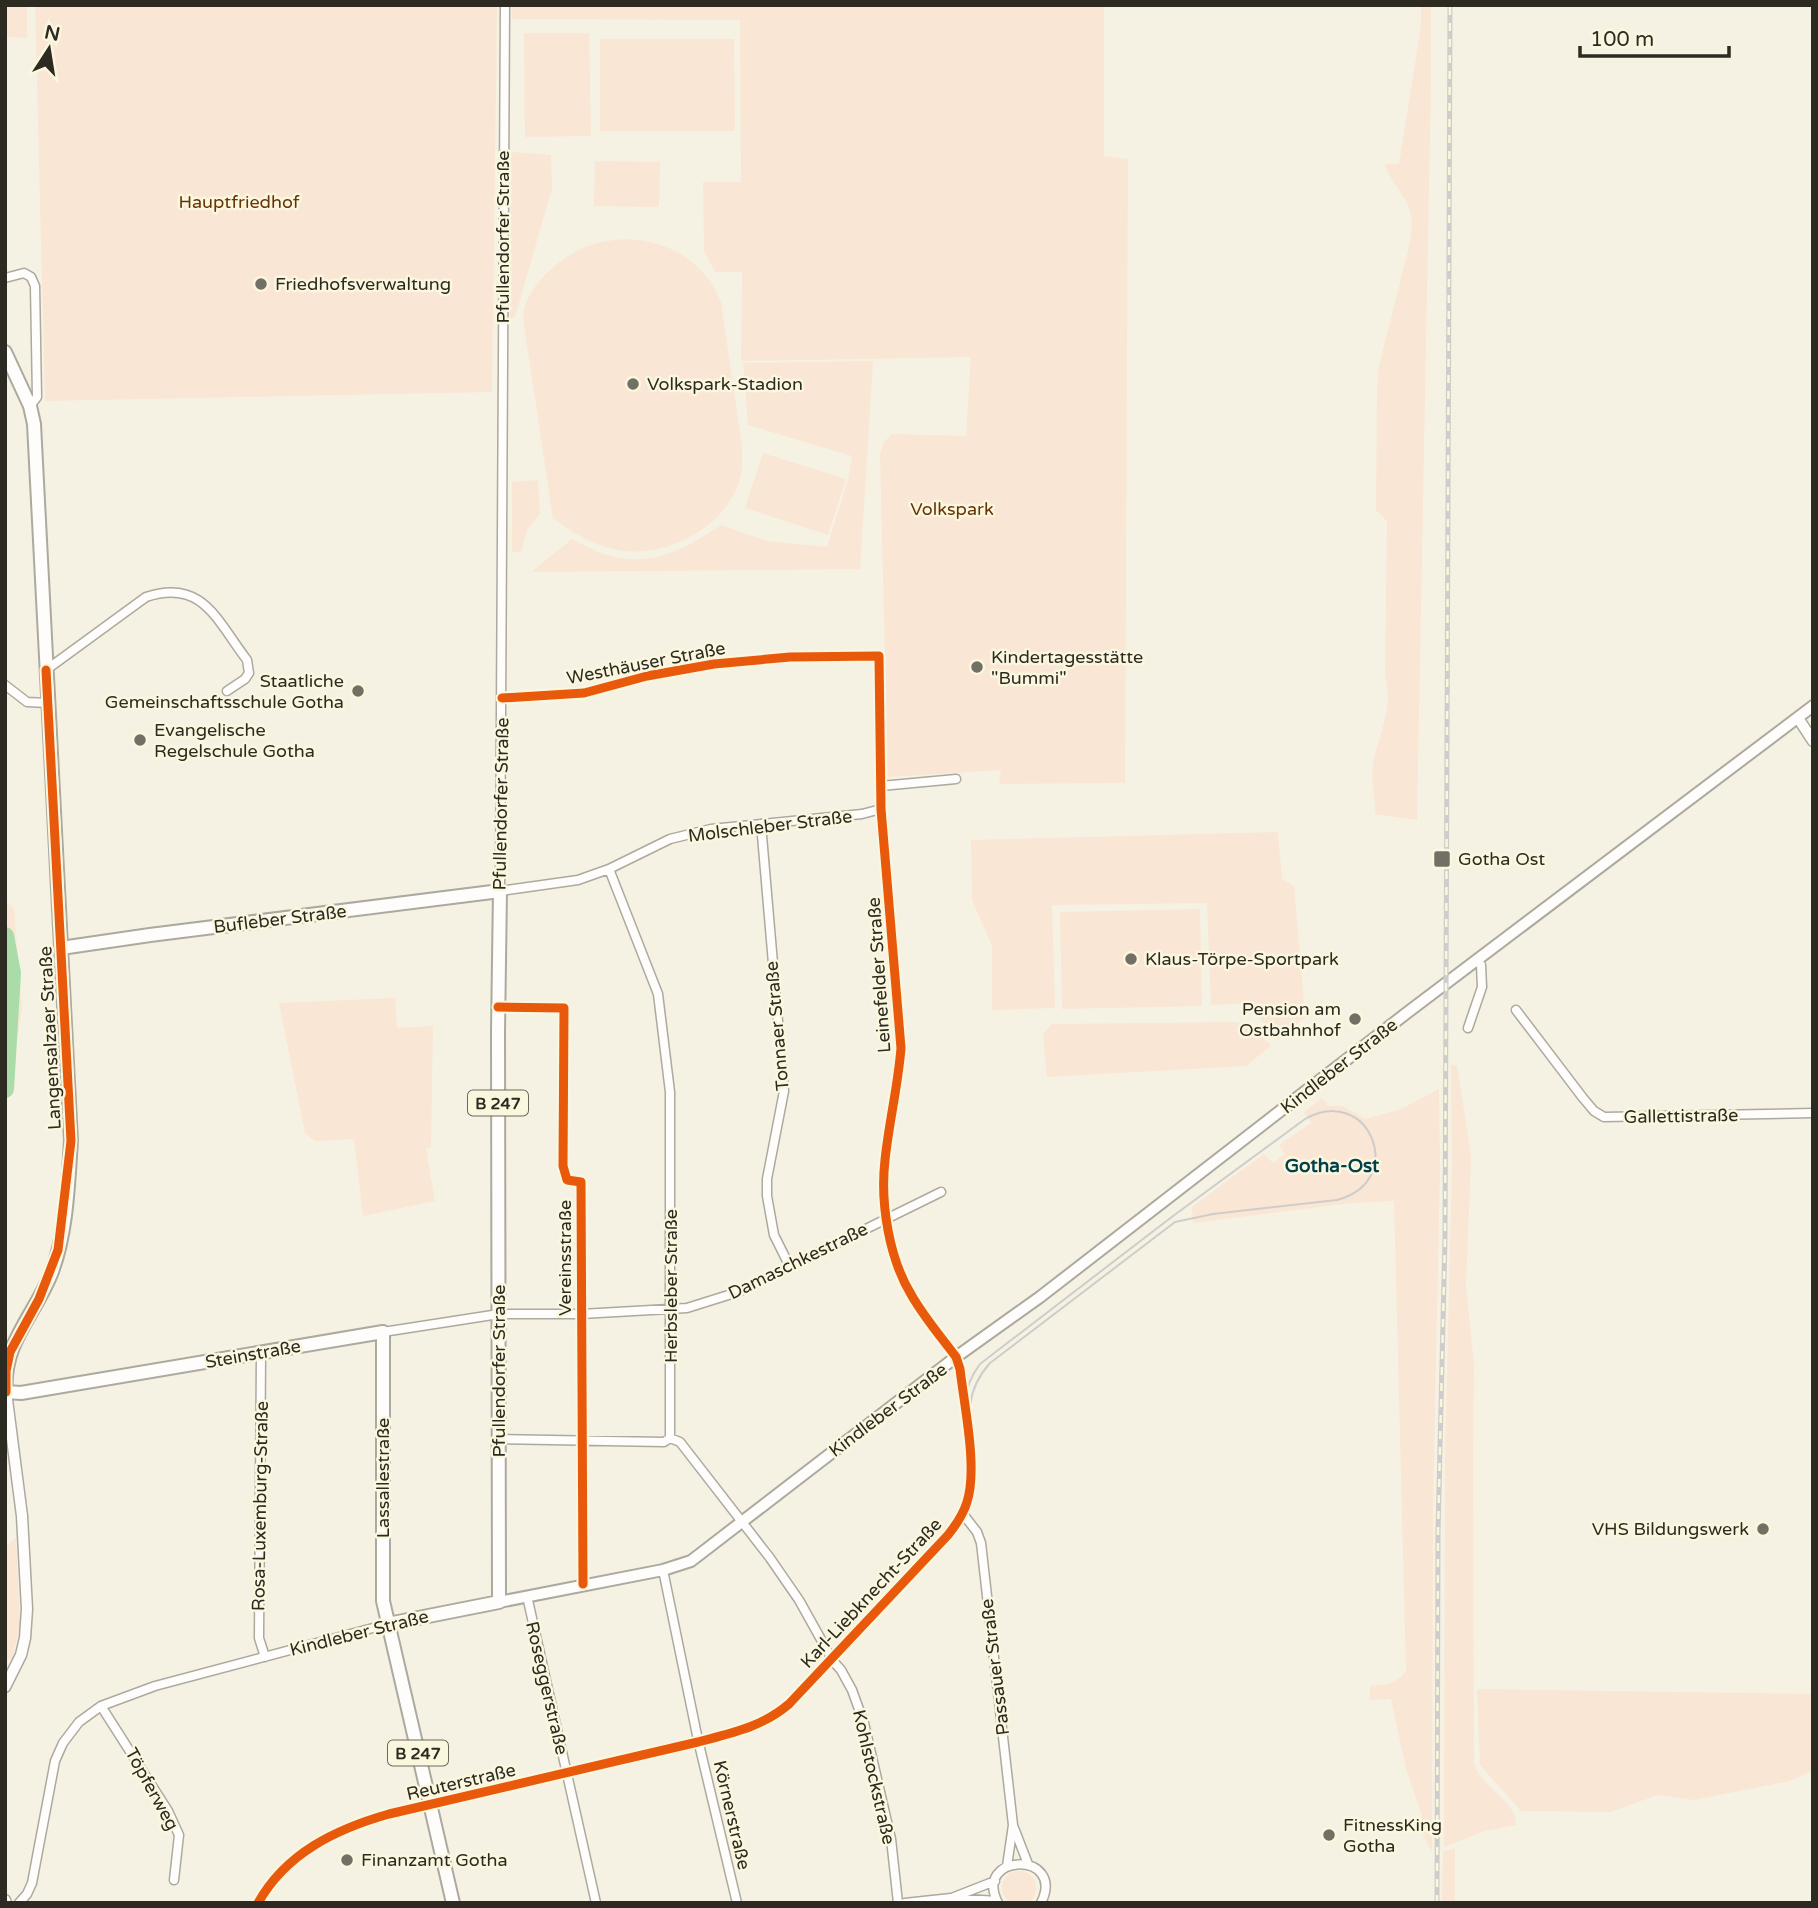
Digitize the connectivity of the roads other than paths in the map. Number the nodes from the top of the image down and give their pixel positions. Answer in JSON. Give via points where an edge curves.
{"nodes":[{"id":1,"x":505,"y":5,"type":"edge"},
{"id":2,"x":5,"y":278,"type":"edge"},
{"id":3,"x":5,"y":352,"type":"edge"},
{"id":4,"x":30,"y":406,"type":"junction"},
{"id":5,"x":879,"y":656,"type":"joint"},
{"id":6,"x":46,"y":670,"type":"junction"},
{"id":7,"x":5,"y":685,"type":"edge"},
{"id":8,"x":228,"y":691,"type":"dead end"},
{"id":9,"x":502,"y":698,"type":"junction"},
{"id":10,"x":47,"y":703,"type":"junction"},
{"id":11,"x":1813,"y":706,"type":"edge"},
{"id":12,"x":1797,"y":718,"type":"junction"},
{"id":13,"x":1813,"y":741,"type":"edge"},
{"id":14,"x":956,"y":779,"type":"dead end"},
{"id":15,"x":881,"y":786,"type":"junction"},
{"id":16,"x":881,"y":809,"type":"junction"},
{"id":17,"x":761,"y":824,"type":"junction"},
{"id":18,"x":609,"y":869,"type":"junction"},
{"id":19,"x":500,"y":891,"type":"junction"},
{"id":20,"x":61,"y":948,"type":"junction"},
{"id":21,"x":1481,"y":965,"type":"dead end"},
{"id":22,"x":498,"y":1007,"type":"junction"},
{"id":23,"x":1516,"y":1010,"type":"dead end"},
{"id":24,"x":1468,"y":1028,"type":"dead end"},
{"id":25,"x":1813,"y":1113,"type":"edge"},
{"id":26,"x":941,"y":1192,"type":"dead end"},
{"id":27,"x":887,"y":1218,"type":"junction"},
{"id":28,"x":789,"y":1265,"type":"junction"},
{"id":29,"x":671,"y":1310,"type":"junction"},
{"id":30,"x":499,"y":1314,"type":"junction"},
{"id":31,"x":581,"y":1314,"type":"junction"},
{"id":32,"x":383,"y":1332,"type":"junction"},
{"id":33,"x":261,"y":1353,"type":"junction"},
{"id":34,"x":956,"y":1357,"type":"junction"},
{"id":35,"x":6,"y":1392,"type":"edge"},
{"id":36,"x":670,"y":1438,"type":"junction"},
{"id":37,"x":498,"y":1439,"type":"junction"},
{"id":38,"x":583,"y":1441,"type":"junction"},
{"id":39,"x":963,"y":1514,"type":"junction"},
{"id":40,"x":741,"y":1523,"type":"junction"},
{"id":41,"x":663,"y":1570,"type":"junction"},
{"id":42,"x":583,"y":1584,"type":"junction"},
{"id":43,"x":527,"y":1596,"type":"junction"},
{"id":44,"x":499,"y":1602,"type":"junction"},
{"id":45,"x":388,"y":1624,"type":"junction"},
{"id":46,"x":265,"y":1657,"type":"junction"},
{"id":47,"x":832,"y":1659,"type":"junction"},
{"id":48,"x":5,"y":1687,"type":"edge"},
{"id":49,"x":101,"y":1706,"type":"junction"},
{"id":50,"x":698,"y":1742,"type":"junction"},
{"id":51,"x":567,"y":1773,"type":"junction"},
{"id":52,"x":430,"y":1806,"type":"junction"},
{"id":53,"x":1013,"y":1825,"type":"junction"},
{"id":54,"x":1028,"y":1864,"type":"junction"},
{"id":55,"x":1007,"y":1866,"type":"junction"},
{"id":56,"x":174,"y":1880,"type":"dead end"},
{"id":57,"x":995,"y":1881,"type":"junction"},
{"id":58,"x":951,"y":1898,"type":"junction"},
{"id":59,"x":997,"y":1902,"type":"edge"},
{"id":60,"x":19,"y":1903,"type":"edge"},
{"id":61,"x":258,"y":1903,"type":"edge"},
{"id":62,"x":453,"y":1903,"type":"edge"},
{"id":63,"x":596,"y":1903,"type":"edge"},
{"id":64,"x":737,"y":1903,"type":"edge"},
{"id":65,"x":898,"y":1903,"type":"edge"},
{"id":66,"x":905,"y":1903,"type":"edge"},
{"id":67,"x":1041,"y":1903,"type":"edge"}],
"edges":[{"from":1,"to":9,"type":"street","name":"Pfullendorfer Straße"},
{"from":2,"to":4,"type":"street","name":"Langensalzaer Straße","via":[[24,273],[32,277],[35,286],[37,397]]},
{"from":3,"to":4,"type":"main road","name":"Langensalzaer Straße"},
{"from":4,"to":6,"type":"main road","name":"Langensalzaer Straße"},
{"from":5,"to":9,"type":"street","name":"Westhäuser Straße","via":[[714,664],[584,693]]},
{"from":5,"to":15,"type":"street","name":"Leinefelder Straße"},
{"from":6,"to":8,"type":"street","via":[[146,597],[177,591],[202,601],[247,660],[248,673]]},
{"from":6,"to":10,"type":"main road","name":"Langensalzaer Straße"},
{"from":7,"to":10,"type":"street","via":[[27,702]]},
{"from":9,"to":19,"type":"street","name":"Pfullendorfer Straße"},
{"from":10,"to":20,"type":"main road","name":"Langensalzaer Straße"},
{"from":11,"to":12,"type":"main road","name":"Kindleber Straße"},
{"from":12,"to":13,"type":"street"},
{"from":12,"to":34,"type":"main road","name":"Kindleber Straße"},
{"from":14,"to":15,"type":"street"},
{"from":15,"to":16,"type":"street","name":"Leinefelder Straße"},
{"from":16,"to":17,"type":"street","name":"Molschleber Straße"},
{"from":16,"to":27,"type":"street","name":"Leinefelder Straße","via":[[901,1048],[885,1159]]},
{"from":17,"to":18,"type":"street","name":"Molschleber Straße","via":[[670,839]]},
{"from":17,"to":28,"type":"street","name":"Tonnaer Straße","via":[[784,1091],[767,1196],[775,1235]]},
{"from":18,"to":19,"type":"street","name":"Molschleber Straße","via":[[578,880]]},
{"from":18,"to":29,"type":"street","name":"Herbsleber Straße","via":[[660,1005],[670,1092]]},
{"from":19,"to":20,"type":"main road","name":"Bufleber Straße"},
{"from":19,"to":22,"type":"main road","name":"Pfullendorfer Straße","number":"B 247"},
{"from":20,"to":35,"type":"main road","name":"Langensalzaer Straße","via":[[71,1141],[62,1233],[51,1273],[10,1352]]},
{"from":21,"to":24,"type":"street","via":[[1482,987]]},
{"from":22,"to":30,"type":"main road","name":"Pfullendorfer Straße","number":"B 247"},
{"from":22,"to":31,"type":"street","name":"Vereinsstraße","via":[[564,1008],[563,1166],[568,1180],[580,1182]]},
{"from":23,"to":25,"type":"street","name":"Gallettistraße","via":[[1583,1098],[1604,1116]]},
{"from":26,"to":27,"type":"street","name":"Damaschkestraße"},
{"from":27,"to":28,"type":"street","name":"Damaschkestraße"},
{"from":27,"to":34,"type":"street","name":"Leinefelder Straße","via":[[897,1264],[911,1295]]},
{"from":28,"to":29,"type":"street","name":"Damaschkestraße","via":[[729,1296]]},
{"from":29,"to":31,"type":"street","name":"Damaschkestraße"},
{"from":29,"to":36,"type":"street","name":"Herbsleber Straße"},
{"from":30,"to":31,"type":"street","name":"Damaschkestraße"},
{"from":30,"to":32,"type":"street","name":"Steinstraße"},
{"from":30,"to":37,"type":"main road","name":"Pfullendorfer Straße","number":"B 247"},
{"from":31,"to":38,"type":"street","name":"Vereinsstraße"},
{"from":32,"to":33,"type":"main road","name":"Steinstraße"},
{"from":32,"to":45,"type":"main road","name":"Lassallestraße","number":"B 247","via":[[383,1601]]},
{"from":33,"to":35,"type":"main road","name":"Steinstraße"},
{"from":33,"to":46,"type":"street","name":"Rosa-Luxemburg-Straße","via":[[259,1638]]},
{"from":34,"to":39,"type":"street","name":"Karl-Liebknecht-Straße","via":[[971,1474]]},
{"from":34,"to":40,"type":"main road","name":"Kindleber Straße"},
{"from":35,"to":48,"type":"street","name":"Langensalzaer Straße","via":[[22,1516],[27,1609],[21,1655]]},
{"from":36,"to":38,"type":"street","via":[[664,1442]]},
{"from":36,"to":40,"type":"street","via":[[680,1442]]},
{"from":37,"to":38,"type":"street"},
{"from":37,"to":44,"type":"main road","name":"Pfullendorfer Straße","number":"B 247"},
{"from":38,"to":42,"type":"street","name":"Vereinsstraße"},
{"from":39,"to":47,"type":"street","name":"Karl-Liebknecht-Straße"},
{"from":39,"to":53,"type":"street","name":"Passauer Straße","via":[[981,1543]]},
{"from":40,"to":41,"type":"main road","name":"Kindleber Straße","via":[[691,1561]]},
{"from":40,"to":47,"type":"street","via":[[799,1600]]},
{"from":41,"to":42,"type":"main road","name":"Kindleber Straße"},
{"from":41,"to":50,"type":"street","name":"Körnerstraße"},
{"from":42,"to":43,"type":"main road","name":"Kindleber Straße"},
{"from":43,"to":44,"type":"main road","name":"Kindleber Straße"},
{"from":43,"to":51,"type":"street","name":"Roseggerstraße"},
{"from":44,"to":45,"type":"main road","name":"Kindleber Straße"},
{"from":45,"to":46,"type":"street","name":"Kindleber Straße"},
{"from":45,"to":52,"type":"main road","number":"B 247"},
{"from":46,"to":49,"type":"street","name":"Kindleber Straße","via":[[155,1686]]},
{"from":47,"to":50,"type":"street","name":"Karl-Liebknecht-Straße","via":[[772,1718]]},
{"from":47,"to":65,"type":"street","name":"Kohlstockstraße","via":[[842,1670],[864,1723],[891,1839]]},
{"from":49,"to":56,"type":"street","name":"Töpferweg","via":[[173,1823],[178,1835]]},
{"from":49,"to":60,"type":"street","name":"Kindleber Straße","via":[[79,1722],[55,1761],[32,1884]]},
{"from":50,"to":51,"type":"street","name":"Reuterstraße"},
{"from":50,"to":64,"type":"street","name":"Körnerstraße"},
{"from":51,"to":52,"type":"street","name":"Reuterstraße"},
{"from":51,"to":63,"type":"street","name":"Roseggerstraße"},
{"from":52,"to":61,"type":"street","name":"Reuterstraße","via":[[366,1821],[323,1839],[272,1881]]},
{"from":52,"to":62,"type":"main road","number":"B 247"},
{"from":53,"to":54,"type":"street","name":"Passauer Straße"},
{"from":53,"to":55,"type":"street","name":"Passauer Straße"},
{"from":54,"to":55,"type":"street"},
{"from":54,"to":67,"type":"street","name":"Passauer Straße","via":[[1043,1878]]},
{"from":55,"to":57,"type":"street"},
{"from":57,"to":58,"type":"street"},
{"from":57,"to":59,"type":"street"},
{"from":58,"to":59,"type":"street"},
{"from":58,"to":66,"type":"street"}]}
